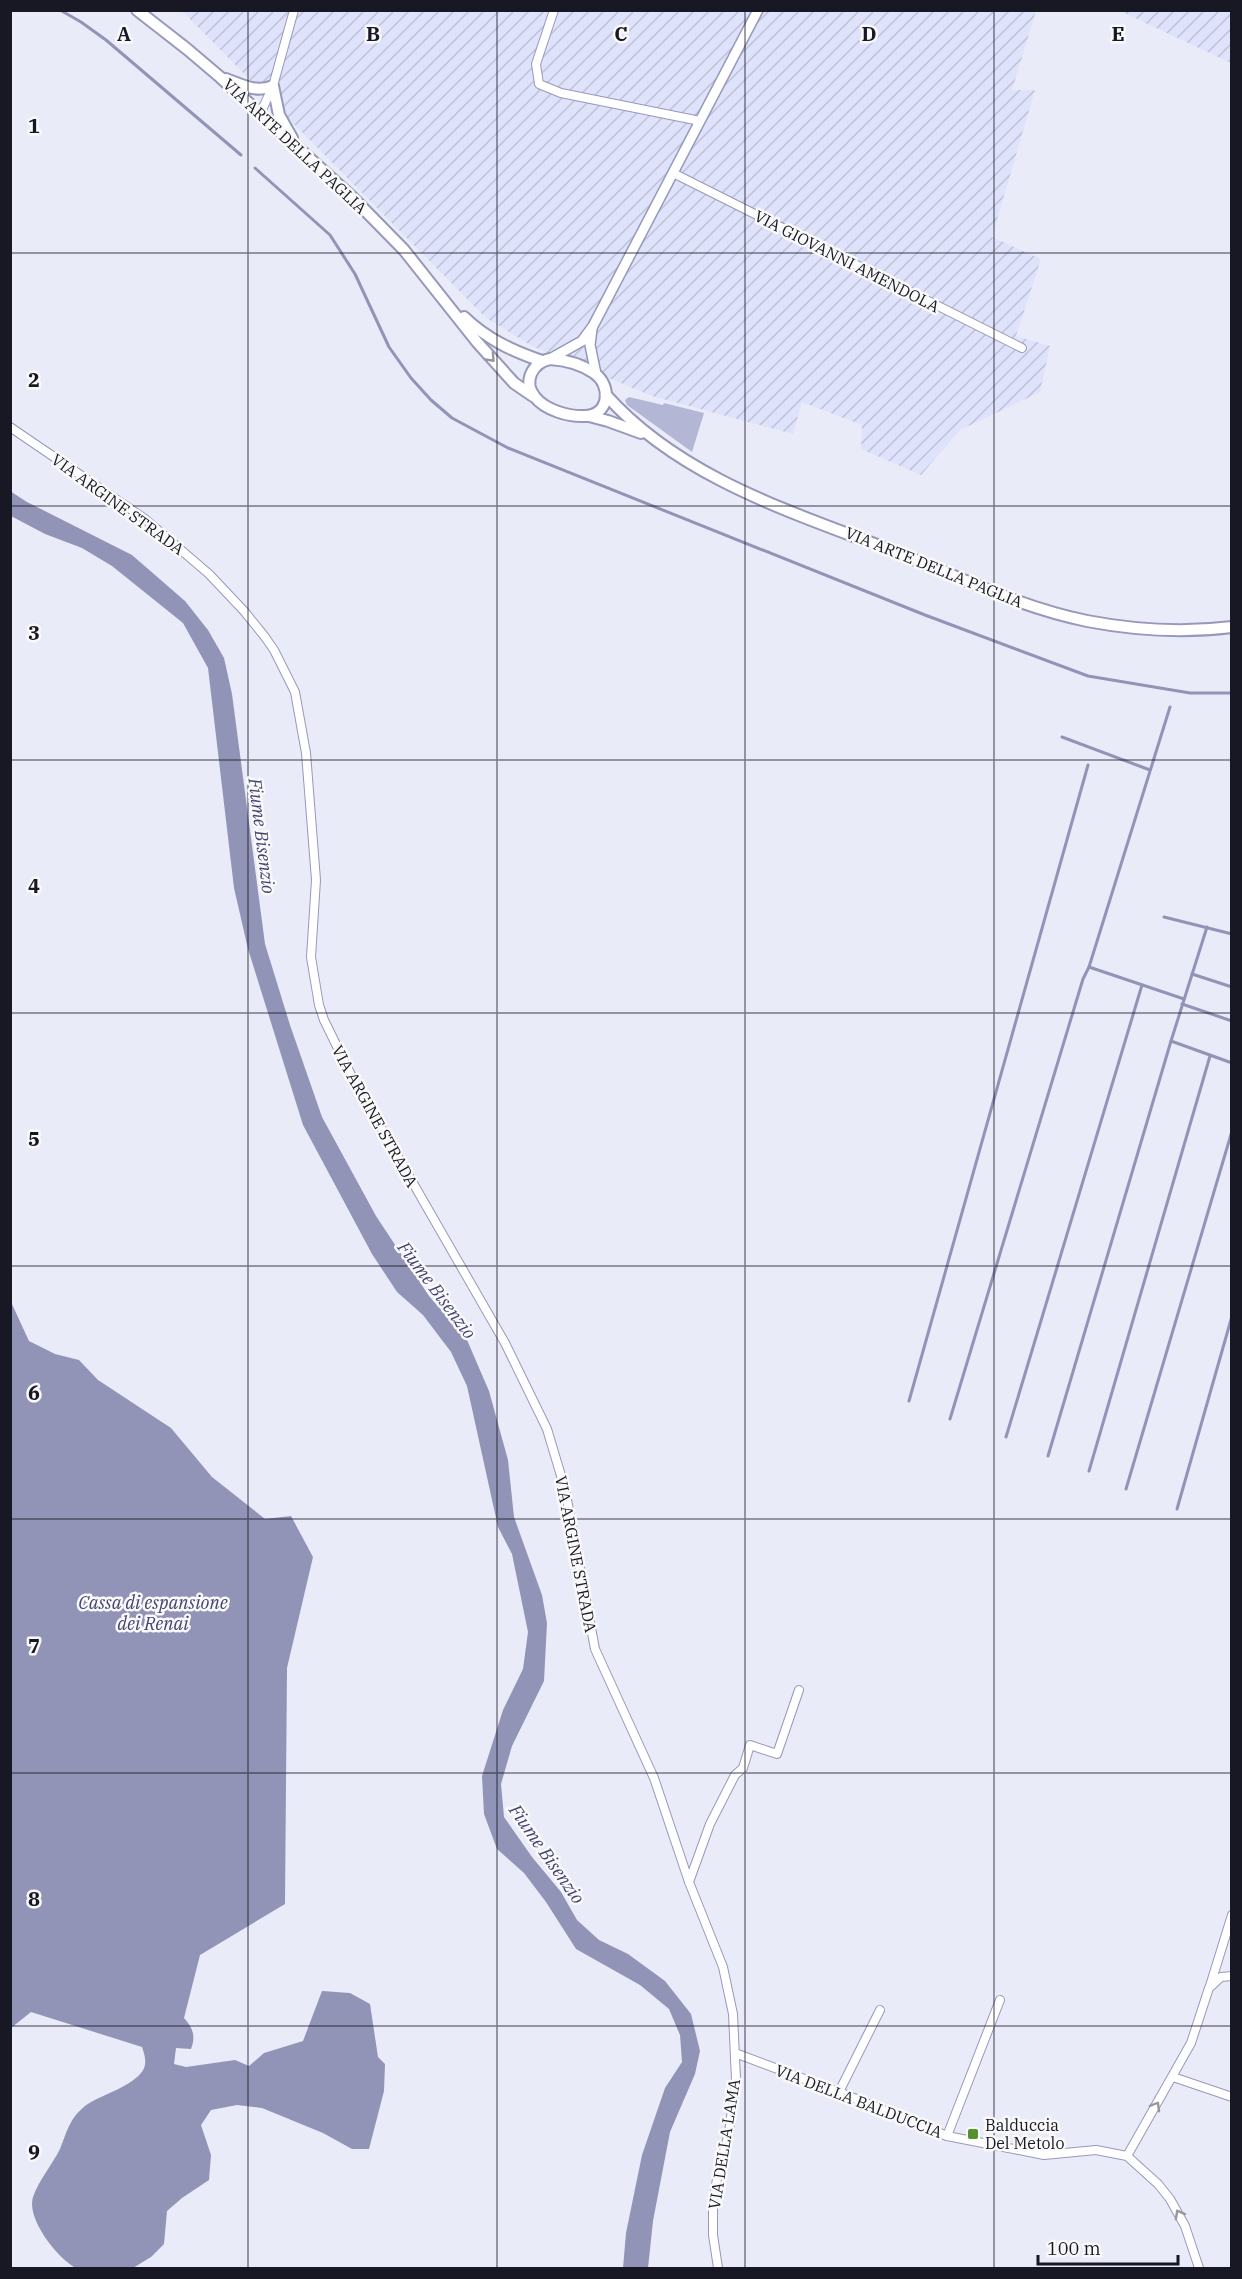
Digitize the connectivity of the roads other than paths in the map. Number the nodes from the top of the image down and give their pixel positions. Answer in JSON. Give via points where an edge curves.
{"nodes":[{"id":1,"x":137,"y":10,"type":"edge"},
{"id":2,"x":294,"y":10,"type":"edge"},
{"id":3,"x":554,"y":10,"type":"edge"},
{"id":4,"x":758,"y":10,"type":"edge"},
{"id":5,"x":220,"y":77,"type":"junction"},
{"id":6,"x":273,"y":86,"type":"junction"},
{"id":7,"x":260,"y":114,"type":"junction"},
{"id":8,"x":700,"y":121,"type":"junction"},
{"id":9,"x":299,"y":150,"type":"junction"},
{"id":10,"x":673,"y":173,"type":"junction"},
{"id":11,"x":442,"y":296,"type":"junction"},
{"id":12,"x":593,"y":326,"type":"junction"},
{"id":13,"x":1022,"y":348,"type":"dead end"},
{"id":14,"x":546,"y":360,"type":"junction"},
{"id":15,"x":596,"y":374,"type":"junction"},
{"id":16,"x":606,"y":395,"type":"junction"},
{"id":17,"x":533,"y":396,"type":"junction"},
{"id":18,"x":589,"y":416,"type":"junction"},
{"id":19,"x":10,"y":427,"type":"edge"},
{"id":20,"x":654,"y":440,"type":"junction"},
{"id":21,"x":1232,"y":627,"type":"edge"},
{"id":22,"x":799,"y":1690,"type":"dead end"},
{"id":23,"x":689,"y":1882,"type":"junction"},
{"id":24,"x":1232,"y":1916,"type":"edge"},
{"id":25,"x":1232,"y":1976,"type":"edge"},
{"id":26,"x":1209,"y":1988,"type":"junction"},
{"id":27,"x":1000,"y":2000,"type":"dead end"},
{"id":28,"x":880,"y":2010,"type":"dead end"},
{"id":29,"x":735,"y":2053,"type":"junction"},
{"id":30,"x":1173,"y":2077,"type":"junction"},
{"id":31,"x":839,"y":2092,"type":"junction"},
{"id":32,"x":1232,"y":2097,"type":"edge"},
{"id":33,"x":947,"y":2136,"type":"junction"},
{"id":34,"x":1127,"y":2156,"type":"junction"},
{"id":35,"x":718,"y":2268,"type":"edge"},
{"id":36,"x":1199,"y":2268,"type":"edge"}],
"edges":[{"from":1,"to":5,"type":"main road","name":"VIA ARTE DELLA PAGLIA"},
{"from":2,"to":6,"type":"street"},
{"from":3,"to":8,"type":"street","via":[[536,64],[539,84],[561,93]]},
{"from":4,"to":8,"type":"street"},
{"from":5,"to":6,"type":"main road","via":[[255,90]]},
{"from":5,"to":7,"type":"main road","name":"VIA ARTE DELLA PAGLIA"},
{"from":6,"to":7,"type":"street"},
{"from":6,"to":9,"type":"main road","via":[[279,115]]},
{"from":7,"to":9,"type":"main road","name":"VIA ARTE DELLA PAGLIA"},
{"from":8,"to":10,"type":"street"},
{"from":9,"to":11,"type":"main road","name":"VIA ARTE DELLA PAGLIA","via":[[404,250]]},
{"from":10,"to":12,"type":"street"},
{"from":10,"to":13,"type":"street","name":"VIA GIOVANNI AMENDOLA"},
{"from":11,"to":14,"type":"main road","name":"VIA ARTE DELLA PAGLIA","via":[[489,339]]},
{"from":11,"to":17,"type":"main road","name":"VIA ARTE DELLA PAGLIA","one_way":true,"via":[[514,383]]},
{"from":12,"to":14,"type":"street","via":[[582,341]]},
{"from":12,"to":15,"type":"street","via":[[590,345]]},
{"from":14,"to":15,"type":"main road","name":"VIA ARTE DELLA PAGLIA","via":[[566,360]]},
{"from":14,"to":17,"type":"main road","via":[[530,373]]},
{"from":15,"to":16,"type":"main road","name":"VIA ARTE DELLA PAGLIA","via":[[606,388]]},
{"from":16,"to":18,"type":"main road","via":[[605,405]]},
{"from":16,"to":20,"type":"main road","name":"VIA ARTE DELLA PAGLIA"},
{"from":17,"to":18,"type":"main road","name":"VIA ARTE DELLA PAGLIA","via":[[567,415]]},
{"from":18,"to":20,"type":"main road","name":"VIA ARTE DELLA PAGLIA","via":[[631,428]]},
{"from":19,"to":23,"type":"street","name":"VIA ARGINE STRADA","via":[[145,519],[200,566],[265,637],[295,692],[306,753],[316,880],[310,957],[319,1005],[352,1077],[467,1274],[547,1429],[566,1489],[595,1649],[654,1778]]},
{"from":20,"to":21,"type":"main road","name":"VIA ARTE DELLA PAGLIA","via":[[706,473],[753,496],[1036,608],[1124,627]]},
{"from":22,"to":23,"type":"street","via":[[777,1754],[750,1745],[743,1768],[735,1775],[710,1824]]},
{"from":23,"to":29,"type":"street","name":"VIA DELLA LAMA","via":[[725,1975]]},
{"from":24,"to":26,"type":"street"},
{"from":25,"to":26,"type":"street","via":[[1221,1977]]},
{"from":26,"to":30,"type":"street","via":[[1191,2043]]},
{"from":27,"to":33,"type":"street"},
{"from":28,"to":31,"type":"street"},
{"from":29,"to":31,"type":"street","name":"VIA DELLA BALDUCCIA"},
{"from":29,"to":35,"type":"street","name":"VIA DELLA LAMA","via":[[729,2133],[713,2203]]},
{"from":30,"to":32,"type":"street"},
{"from":34,"to":30,"type":"street","one_way":true},
{"from":31,"to":33,"type":"street","name":"VIA DELLA BALDUCCIA"},
{"from":33,"to":34,"type":"street","name":"VIA DELLA BALDUCCIA","via":[[1044,2155],[1096,2150]]},
{"from":36,"to":34,"type":"street","one_way":true,"via":[[1185,2226],[1170,2199]]}]}
